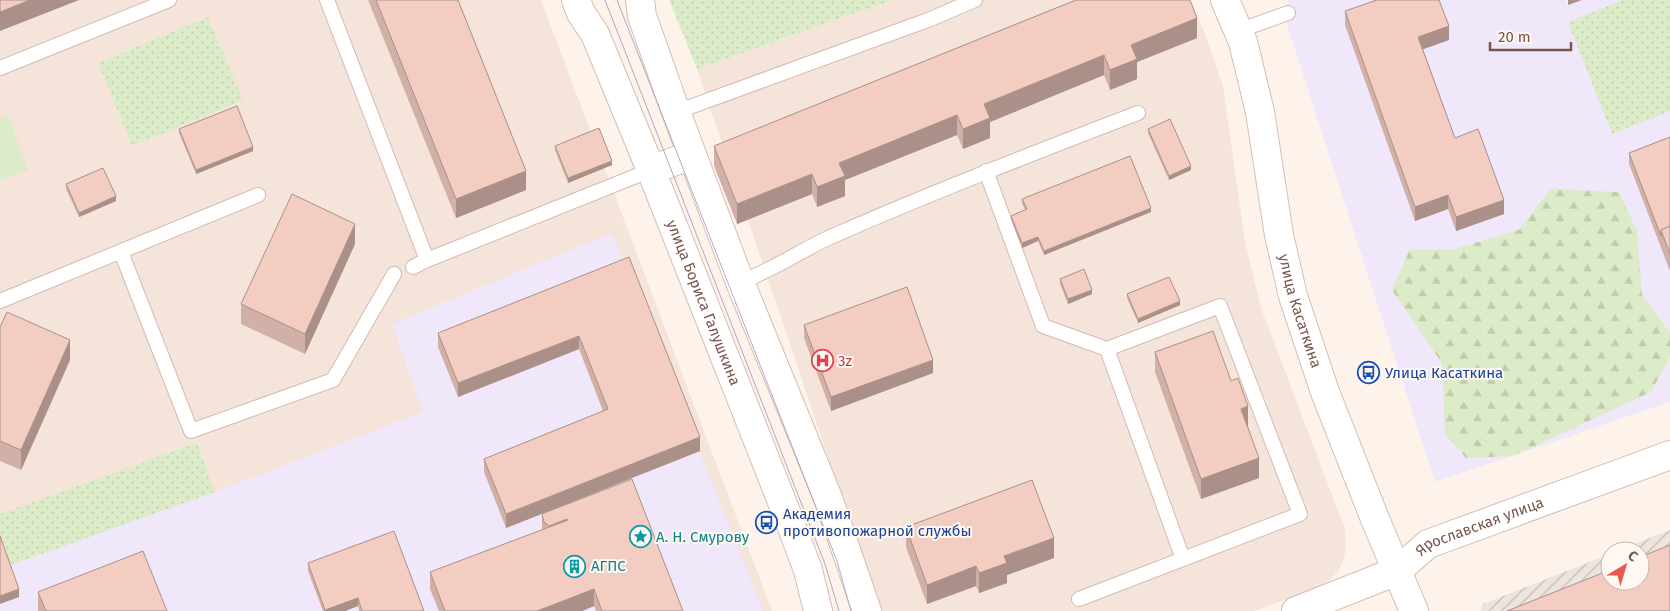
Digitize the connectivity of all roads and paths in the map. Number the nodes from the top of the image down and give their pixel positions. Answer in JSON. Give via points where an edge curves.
{"nodes":[{"id":1,"x":169,"y":0,"type":"edge"},
{"id":2,"x":327,"y":0,"type":"edge"},
{"id":3,"x":576,"y":0,"type":"edge"},
{"id":4,"x":640,"y":0,"type":"edge"},
{"id":5,"x":975,"y":0,"type":"edge"},
{"id":6,"x":1225,"y":0,"type":"edge"},
{"id":7,"x":1288,"y":13,"type":"dead end"},
{"id":8,"x":1238,"y":31,"type":"junction"},
{"id":9,"x":0,"y":68,"type":"edge"},
{"id":10,"x":676,"y":112,"type":"junction"},
{"id":11,"x":1138,"y":113,"type":"dead end"},
{"id":12,"x":692,"y":155,"type":"junction"},
{"id":13,"x":651,"y":170,"type":"junction"},
{"id":14,"x":986,"y":172,"type":"junction"},
{"id":15,"x":258,"y":195,"type":"dead end"},
{"id":16,"x":121,"y":252,"type":"junction"},
{"id":17,"x":427,"y":260,"type":"junction"},
{"id":18,"x":413,"y":267,"type":"dead end"},
{"id":19,"x":394,"y":274,"type":"dead end"},
{"id":20,"x":740,"y":282,"type":"junction"},
{"id":21,"x":0,"y":301,"type":"edge"},
{"id":22,"x":1108,"y":349,"type":"junction"},
{"id":23,"x":1670,"y":455,"type":"edge"},
{"id":24,"x":1183,"y":559,"type":"junction"},
{"id":25,"x":1397,"y":571,"type":"junction"},
{"id":26,"x":1080,"y":599,"type":"dead end"},
{"id":27,"x":818,"y":611,"type":"edge"},
{"id":28,"x":867,"y":611,"type":"edge"},
{"id":29,"x":1296,"y":611,"type":"edge"},
{"id":30,"x":1414,"y":611,"type":"edge"}],
"edges":[{"from":1,"to":9,"type":"lane"},
{"from":2,"to":17,"type":"lane"},
{"from":3,"to":13,"type":"main road","name":"улица Бориса Галушкина","via":[[595,34]]},
{"from":4,"to":10,"type":"main road","via":[[642,16]]},
{"from":5,"to":10,"type":"lane"},
{"from":6,"to":8,"type":"main road","name":"улица Касаткина"},
{"from":7,"to":8,"type":"lane"},
{"from":8,"to":25,"type":"main road","name":"улица Касаткина","via":[[1260,112],[1279,236],[1293,296],[1325,392]]},
{"from":10,"to":12,"type":"main road"},
{"from":11,"to":14,"type":"lane"},
{"from":12,"to":13,"type":"main road"},
{"from":12,"to":20,"type":"main road"},
{"from":13,"to":17,"type":"lane"},
{"from":13,"to":27,"type":"main road","name":"улица Бориса Галушкина","via":[[788,517],[808,570]]},
{"from":14,"to":20,"type":"lane","via":[[832,236],[764,273]]},
{"from":14,"to":22,"type":"lane","via":[[1042,326]]},
{"from":15,"to":16,"type":"lane"},
{"from":16,"to":19,"type":"lane","via":[[191,431],[332,380]]},
{"from":16,"to":21,"type":"lane"},
{"from":17,"to":18,"type":"lane"},
{"from":20,"to":28,"type":"main road","via":[[828,498]]},
{"from":22,"to":24,"type":"lane"},
{"from":22,"to":24,"type":"lane","via":[[1220,306],[1300,514]]},
{"from":23,"to":25,"type":"main road","name":"Ярославская улица","via":[[1428,544]]},
{"from":24,"to":26,"type":"lane"},
{"from":25,"to":29,"type":"main road","name":"Ярославская улица"},
{"from":25,"to":30,"type":"main road","name":"улица Касаткина"}]}
